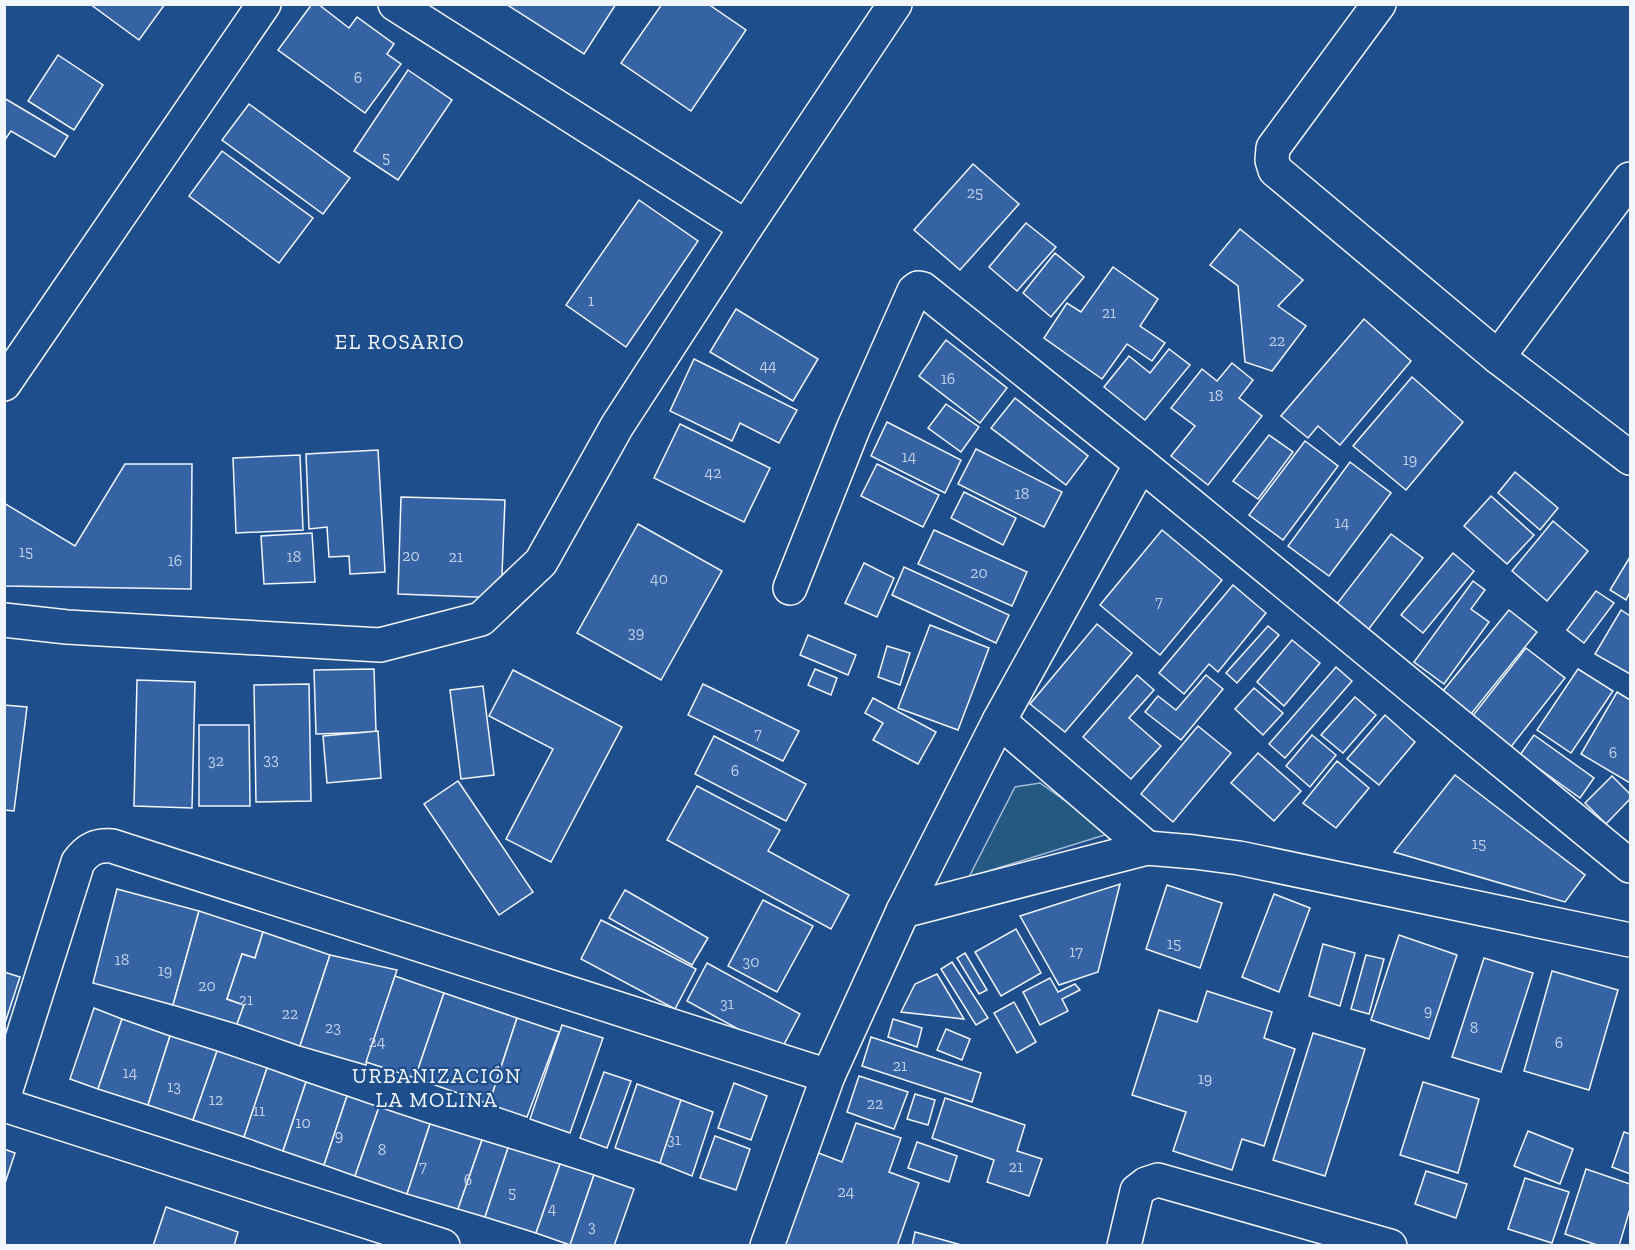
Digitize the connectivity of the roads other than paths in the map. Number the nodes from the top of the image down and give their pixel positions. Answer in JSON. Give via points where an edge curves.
{"nodes":[{"id":1,"x":264,"y":4,"type":"edge"},
{"id":2,"x":395,"y":4,"type":"edge"},
{"id":3,"x":895,"y":4,"type":"edge"},
{"id":4,"x":1379,"y":4,"type":"edge"},
{"id":5,"x":1630,"y":179,"type":"edge"},
{"id":6,"x":746,"y":227,"type":"junction"},
{"id":7,"x":1498,"y":357,"type":"junction"},
{"id":8,"x":4,"y":384,"type":"edge"},
{"id":9,"x":1630,"y":458,"type":"edge"},
{"id":10,"x":1141,"y":464,"type":"junction"},
{"id":11,"x":790,"y":588,"type":"dead end"},
{"id":12,"x":4,"y":620,"type":"edge"},
{"id":13,"x":999,"y":721,"type":"junction"},
{"id":14,"x":1147,"y":848,"type":"junction"},
{"id":15,"x":1630,"y":866,"type":"edge"},
{"id":16,"x":903,"y":911,"type":"junction"},
{"id":17,"x":1630,"y":939,"type":"edge"},
{"id":18,"x":828,"y":1076,"type":"junction"},
{"id":19,"x":4,"y":1096,"type":"edge"},
{"id":20,"x":4,"y":1105,"type":"edge"},
{"id":21,"x":443,"y":1245,"type":"edge"},
{"id":22,"x":766,"y":1245,"type":"edge"},
{"id":23,"x":1124,"y":1245,"type":"edge"},
{"id":24,"x":1390,"y":1245,"type":"edge"}],
"edges":[{"from":1,"to":8,"type":"street"},
{"from":2,"to":6,"type":"street"},
{"from":3,"to":6,"type":"street"},
{"from":4,"to":7,"type":"street","via":[[1273,148],[1275,170]]},
{"from":5,"to":7,"type":"street"},
{"from":6,"to":12,"type":"street","via":[[617,426],[542,562],[481,618],[380,645]]},
{"from":7,"to":9,"type":"street"},
{"from":10,"to":11,"type":"street","via":[[918,288],[853,429]]},
{"from":10,"to":13,"type":"street"},
{"from":10,"to":15,"type":"street"},
{"from":13,"to":14,"type":"street"},
{"from":13,"to":16,"type":"street"},
{"from":14,"to":16,"type":"street"},
{"from":14,"to":17,"type":"street","via":[[1239,858]]},
{"from":16,"to":18,"type":"street"},
{"from":18,"to":19,"type":"street","via":[[123,849],[98,845],[86,851],[78,862]]},
{"from":18,"to":22,"type":"street"},
{"from":20,"to":21,"type":"street"},
{"from":23,"to":24,"type":"street","via":[[1137,1191],[1158,1180]]}]}
